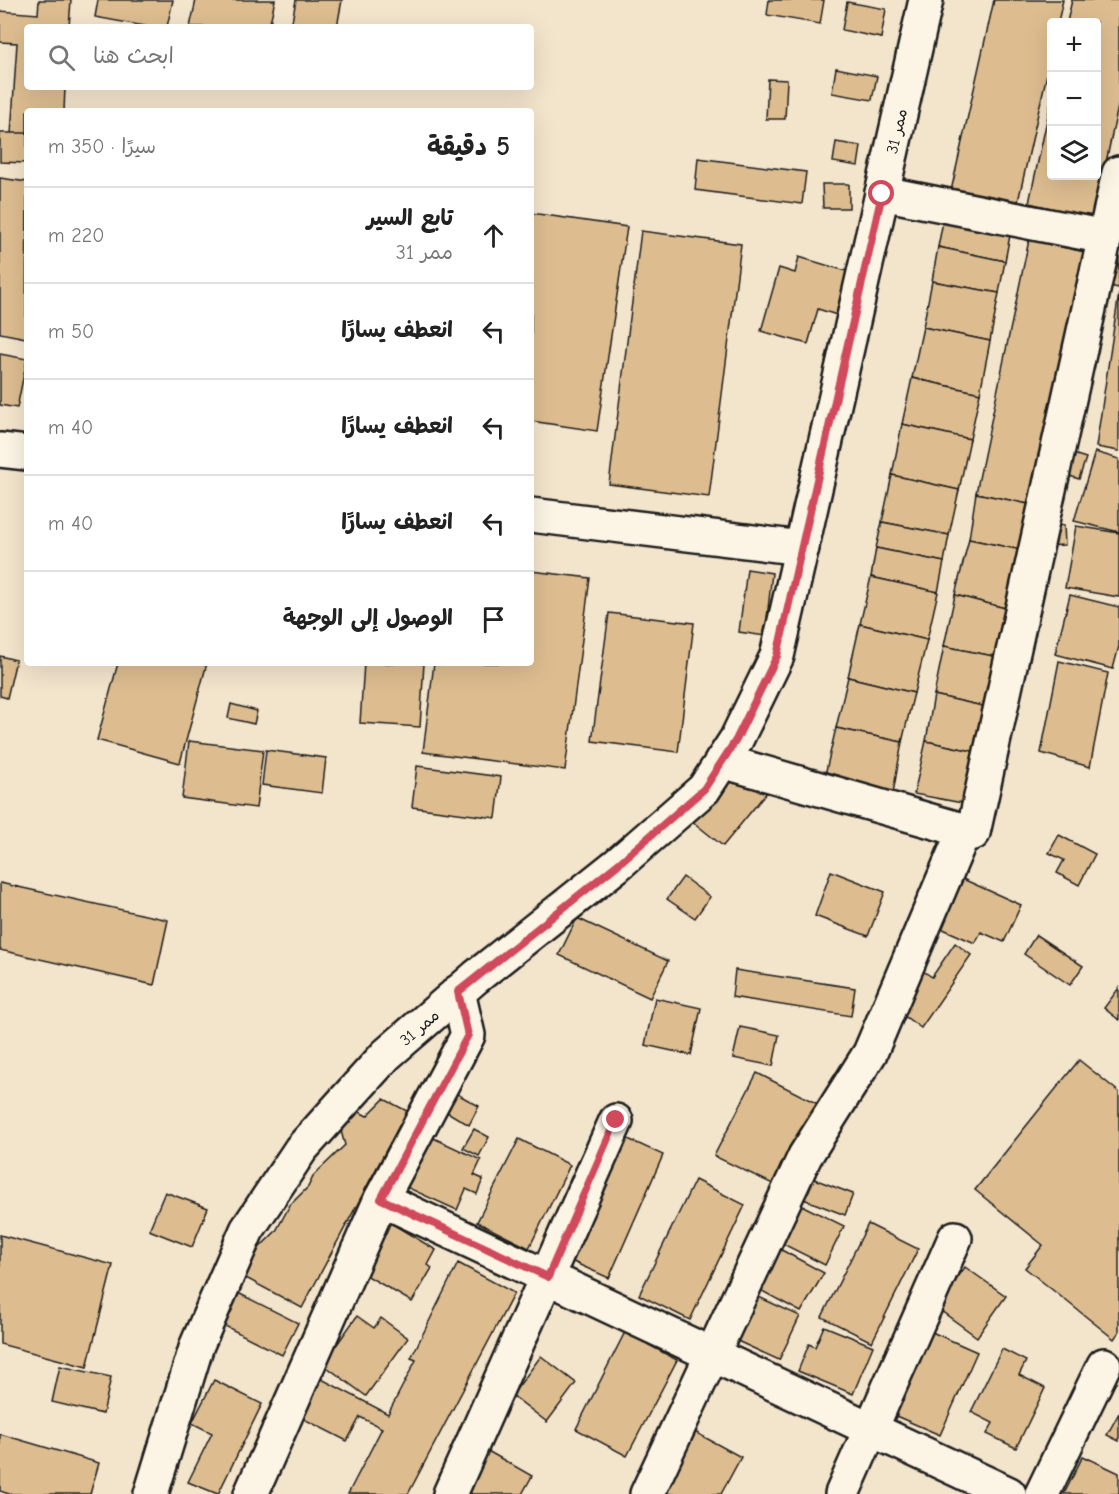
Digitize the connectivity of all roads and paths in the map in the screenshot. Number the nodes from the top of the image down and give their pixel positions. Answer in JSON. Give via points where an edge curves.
{"nodes":[{"id":1,"x":926,"y":0,"type":"edge"},
{"id":2,"x":1119,"y":173,"type":"edge"},
{"id":3,"x":882,"y":194,"type":"junction"},
{"id":4,"x":1105,"y":237,"type":"junction"},
{"id":5,"x":0,"y":450,"type":"edge"},
{"id":6,"x":24,"y":453,"type":"edge"},
{"id":7,"x":534,"y":515,"type":"edge"},
{"id":8,"x":802,"y":548,"type":"junction"},
{"id":9,"x":722,"y":761,"type":"junction"},
{"id":10,"x":964,"y":831,"type":"junction"},
{"id":11,"x":458,"y":992,"type":"junction"},
{"id":12,"x":616,"y":1120,"type":"dead end"},
{"id":13,"x":381,"y":1199,"type":"junction"},
{"id":14,"x":955,"y":1238,"type":"dead end"},
{"id":15,"x":548,"y":1277,"type":"junction"},
{"id":16,"x":710,"y":1356,"type":"junction"},
{"id":17,"x":1104,"y":1365,"type":"dead end"},
{"id":18,"x":873,"y":1429,"type":"junction"},
{"id":19,"x":151,"y":1494,"type":"edge"},
{"id":20,"x":251,"y":1494,"type":"edge"},
{"id":21,"x":450,"y":1494,"type":"edge"},
{"id":22,"x":647,"y":1494,"type":"edge"},
{"id":23,"x":842,"y":1494,"type":"edge"},
{"id":24,"x":1009,"y":1494,"type":"edge"},
{"id":25,"x":1042,"y":1494,"type":"edge"}],
"edges":[{"from":1,"to":3,"type":"street","name":"ممر 31"},
{"from":2,"to":4,"type":"street"},
{"from":3,"to":4,"type":"street"},
{"from":3,"to":8,"type":"street","name":"ممر 31"},
{"from":4,"to":10,"type":"street","via":[[973,833]]},
{"from":5,"to":6,"type":"street"},
{"from":7,"to":8,"type":"street"},
{"from":8,"to":9,"type":"street","name":"ممر 31","via":[[777,656]]},
{"from":9,"to":10,"type":"street"},
{"from":9,"to":11,"type":"street","name":"ممر 31","via":[[704,789],[617,865]]},
{"from":10,"to":16,"type":"street","via":[[870,1053],[805,1156]]},
{"from":11,"to":13,"type":"street","via":[[468,1035]]},
{"from":11,"to":19,"type":"street","name":"ممر 31","via":[[386,1055],[302,1149],[247,1230],[197,1345]]},
{"from":12,"to":15,"type":"street"},
{"from":13,"to":15,"type":"street"},
{"from":13,"to":20,"type":"street"},
{"from":14,"to":18,"type":"street"},
{"from":15,"to":16,"type":"street"},
{"from":15,"to":21,"type":"street"},
{"from":16,"to":18,"type":"street"},
{"from":16,"to":22,"type":"street"},
{"from":17,"to":25,"type":"street"},
{"from":18,"to":23,"type":"street"},
{"from":18,"to":24,"type":"street"}]}
